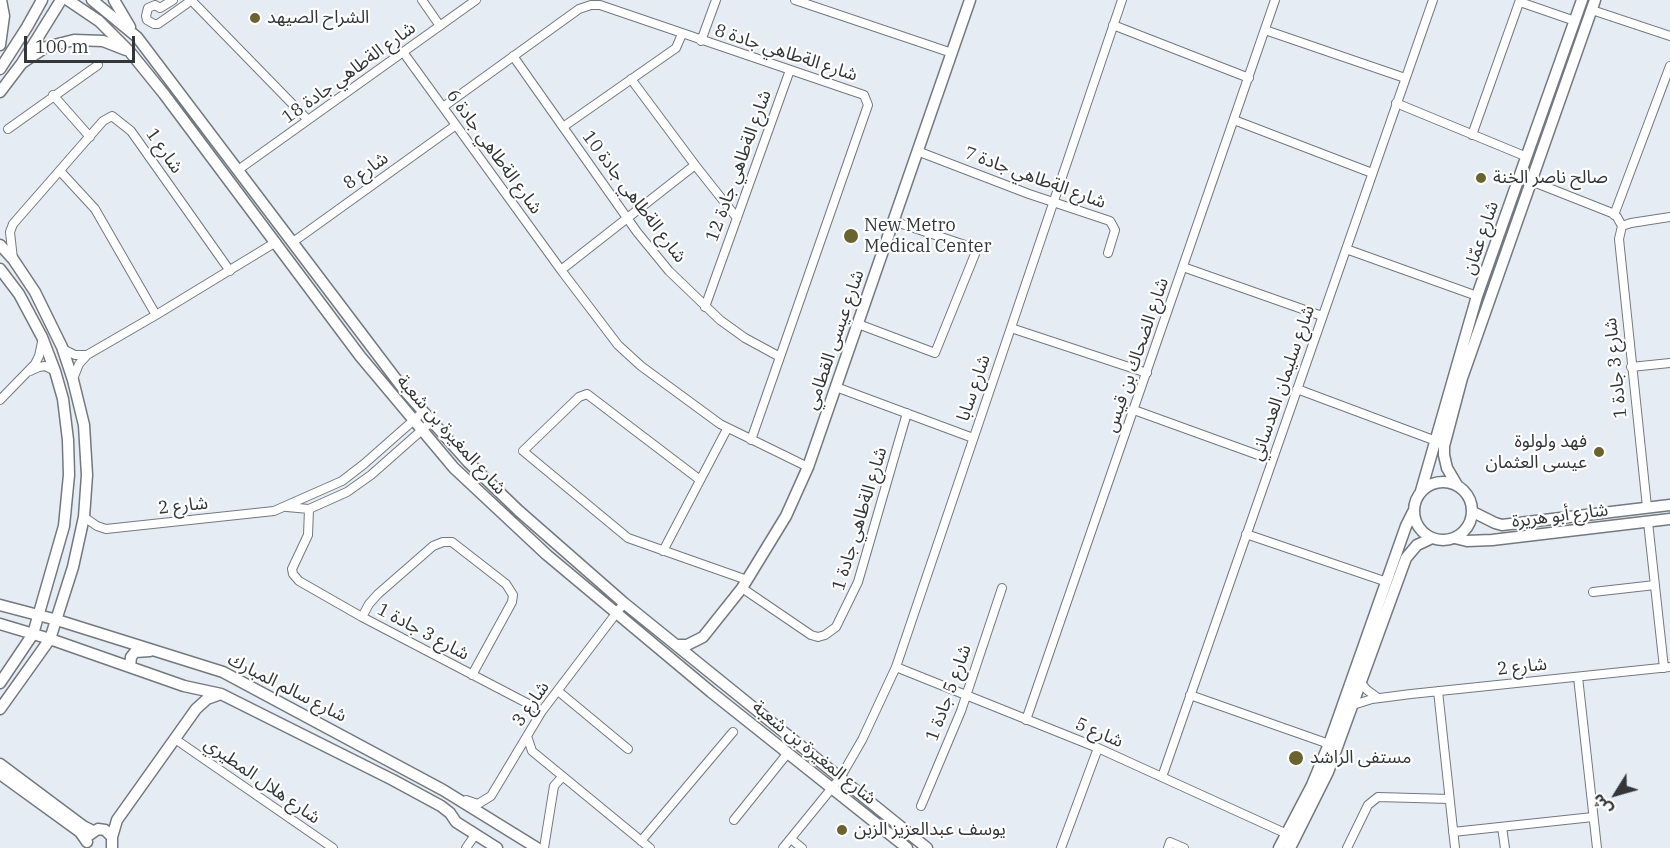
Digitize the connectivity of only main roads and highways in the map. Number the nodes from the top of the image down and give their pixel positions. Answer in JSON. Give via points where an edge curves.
{"nodes":[{"id":1,"x":1,"y":0,"type":"edge"},
{"id":2,"x":42,"y":0,"type":"edge"},
{"id":3,"x":61,"y":0,"type":"edge"},
{"id":4,"x":69,"y":0,"type":"edge"},
{"id":5,"x":92,"y":0,"type":"edge"},
{"id":6,"x":114,"y":0,"type":"edge"},
{"id":7,"x":970,"y":0,"type":"edge"},
{"id":8,"x":1582,"y":0,"type":"edge"},
{"id":9,"x":1593,"y":5,"type":"edge"},
{"id":10,"x":137,"y":37,"type":"junction"},
{"id":11,"x":0,"y":45,"type":"edge"},
{"id":12,"x":130,"y":52,"type":"junction"},
{"id":13,"x":22,"y":63,"type":"junction"},
{"id":14,"x":0,"y":69,"type":"edge"},
{"id":15,"x":0,"y":92,"type":"edge"},
{"id":16,"x":1,"y":248,"type":"edge"},
{"id":17,"x":0,"y":269,"type":"edge"},
{"id":18,"x":1457,"y":485,"type":"junction"},
{"id":19,"x":1421,"y":491,"type":"junction"},
{"id":20,"x":1670,"y":505,"type":"edge"},
{"id":21,"x":1413,"y":512,"type":"junction"},
{"id":22,"x":1473,"y":512,"type":"junction"},
{"id":23,"x":1670,"y":519,"type":"edge"},
{"id":24,"x":1432,"y":538,"type":"junction"},
{"id":25,"x":1455,"y":538,"type":"junction"},
{"id":26,"x":0,"y":605,"type":"edge"},
{"id":27,"x":39,"y":616,"type":"junction"},
{"id":28,"x":57,"y":620,"type":"junction"},
{"id":29,"x":0,"y":624,"type":"edge"},
{"id":30,"x":33,"y":634,"type":"junction"},
{"id":31,"x":702,"y":637,"type":"junction"},
{"id":32,"x":50,"y":639,"type":"junction"},
{"id":33,"x":676,"y":645,"type":"junction"},
{"id":34,"x":159,"y":652,"type":"junction"},
{"id":35,"x":130,"y":667,"type":"junction"},
{"id":36,"x":703,"y":667,"type":"junction"},
{"id":37,"x":0,"y":683,"type":"edge"},
{"id":38,"x":184,"y":686,"type":"junction"},
{"id":39,"x":221,"y":694,"type":"junction"},
{"id":40,"x":0,"y":709,"type":"edge"},
{"id":41,"x":191,"y":716,"type":"junction"},
{"id":42,"x":1,"y":770,"type":"edge"},
{"id":43,"x":117,"y":820,"type":"junction"},
{"id":44,"x":95,"y":830,"type":"junction"},
{"id":45,"x":113,"y":845,"type":"edge"},
{"id":46,"x":87,"y":846,"type":"edge"},
{"id":47,"x":497,"y":848,"type":"edge"},
{"id":48,"x":537,"y":848,"type":"edge"},
{"id":49,"x":907,"y":848,"type":"edge"},
{"id":50,"x":927,"y":848,"type":"edge"},
{"id":51,"x":1280,"y":848,"type":"edge"},
{"id":52,"x":1290,"y":848,"type":"edge"}],
"edges":[{"from":1,"to":11,"type":"main road","via":[[4,16]]},
{"from":2,"to":14,"type":"main road"},
{"from":3,"to":13,"type":"main road"},
{"from":4,"to":12,"type":"main road","name":"شارع المغيرة بن شعبة","via":[[99,21]]},
{"from":5,"to":10,"type":"main road","name":"شارع المغيرة بن شعبة"},
{"from":6,"to":10,"type":"main road"},
{"from":7,"to":31,"type":"main road","name":"شارع عيسى القطامي","via":[[808,467],[786,516],[744,584]]},
{"from":8,"to":19,"type":"main road","name":"شارع عمّان","via":[[1478,297]]},
{"from":9,"to":18,"type":"main road","name":"شارع عمّان","via":[[1462,378],[1444,446],[1447,468]]},
{"from":10,"to":33,"type":"main road","name":"شارع المغيرة بن شعبة","via":[[431,422],[493,487]]},
{"from":12,"to":13,"type":"main road","via":[[103,41],[74,40],[46,47]]},
{"from":12,"to":49,"type":"main road","name":"شارع المغيرة بن شعبة","via":[[360,356],[454,468],[616,613]]},
{"from":13,"to":15,"type":"main road"},
{"from":16,"to":28,"type":"main road","via":[[35,292],[62,347],[84,425],[84,517]]},
{"from":17,"to":27,"type":"main road","via":[[19,294],[42,337],[63,399],[68,440],[64,526]]},
{"from":18,"to":19,"type":"main road","via":[[1438,481]]},
{"from":18,"to":22,"type":"main road","via":[[1467,493]]},
{"from":19,"to":21,"type":"main road"},
{"from":20,"to":22,"type":"main road","name":"شارع أبو هريرة","via":[[1502,525]]},
{"from":21,"to":24,"type":"main road","via":[[1417,525]]},
{"from":21,"to":51,"type":"main road","via":[[1329,744]]},
{"from":22,"to":25,"type":"main road","via":[[1469,524]]},
{"from":23,"to":25,"type":"main road","name":"شارع أبو هريرة","via":[[1483,541]]},
{"from":24,"to":25,"type":"main road"},
{"from":24,"to":52,"type":"main road","via":[[1417,545],[1406,558],[1328,772]]},
{"from":26,"to":27,"type":"main road","name":"شارع سالم المبارك"},
{"from":27,"to":28,"type":"main road","name":"شارع سالم المبارك"},
{"from":27,"to":30,"type":"main road"},
{"from":28,"to":32,"type":"main road"},
{"from":28,"to":34,"type":"main road","name":"شارع سالم المبارك"},
{"from":29,"to":30,"type":"main road","name":"شارع سالم المبارك"},
{"from":30,"to":32,"type":"main road","name":"شارع سالم المبارك"},
{"from":30,"to":37,"type":"main road"},
{"from":31,"to":33,"type":"main road","via":[[687,645]]},
{"from":31,"to":36,"type":"main road","via":[[699,652]]},
{"from":32,"to":35,"type":"main road","name":"شارع سالم المبارك"},
{"from":32,"to":40,"type":"main road"},
{"from":33,"to":36,"type":"main road","name":"شارع المغيرة بن شعبة"},
{"from":34,"to":35,"type":"main road","via":[[135,652]]},
{"from":34,"to":48,"type":"main road","name":"شارع سالم المبارك","via":[[249,684],[456,798]]},
{"from":35,"to":38,"type":"main road","name":"شارع سالم المبارك"},
{"from":36,"to":50,"type":"main road","name":"شارع المغيرة بن شعبة"},
{"from":38,"to":39,"type":"main road","name":"شارع سالم المبارك"},
{"from":38,"to":41,"type":"main road","via":[[193,699]]},
{"from":39,"to":41,"type":"main road","via":[[207,699]]},
{"from":39,"to":47,"type":"main road","name":"شارع سالم المبارك","via":[[422,795]]},
{"from":41,"to":43,"type":"main road"},
{"from":42,"to":44,"type":"main road","via":[[82,826]]},
{"from":42,"to":46,"type":"main road","via":[[76,830]]},
{"from":43,"to":44,"type":"main road"},
{"from":43,"to":45,"type":"main road"},
{"from":44,"to":45,"type":"main road","via":[[108,831]]},
{"from":44,"to":46,"type":"main road"}]}
